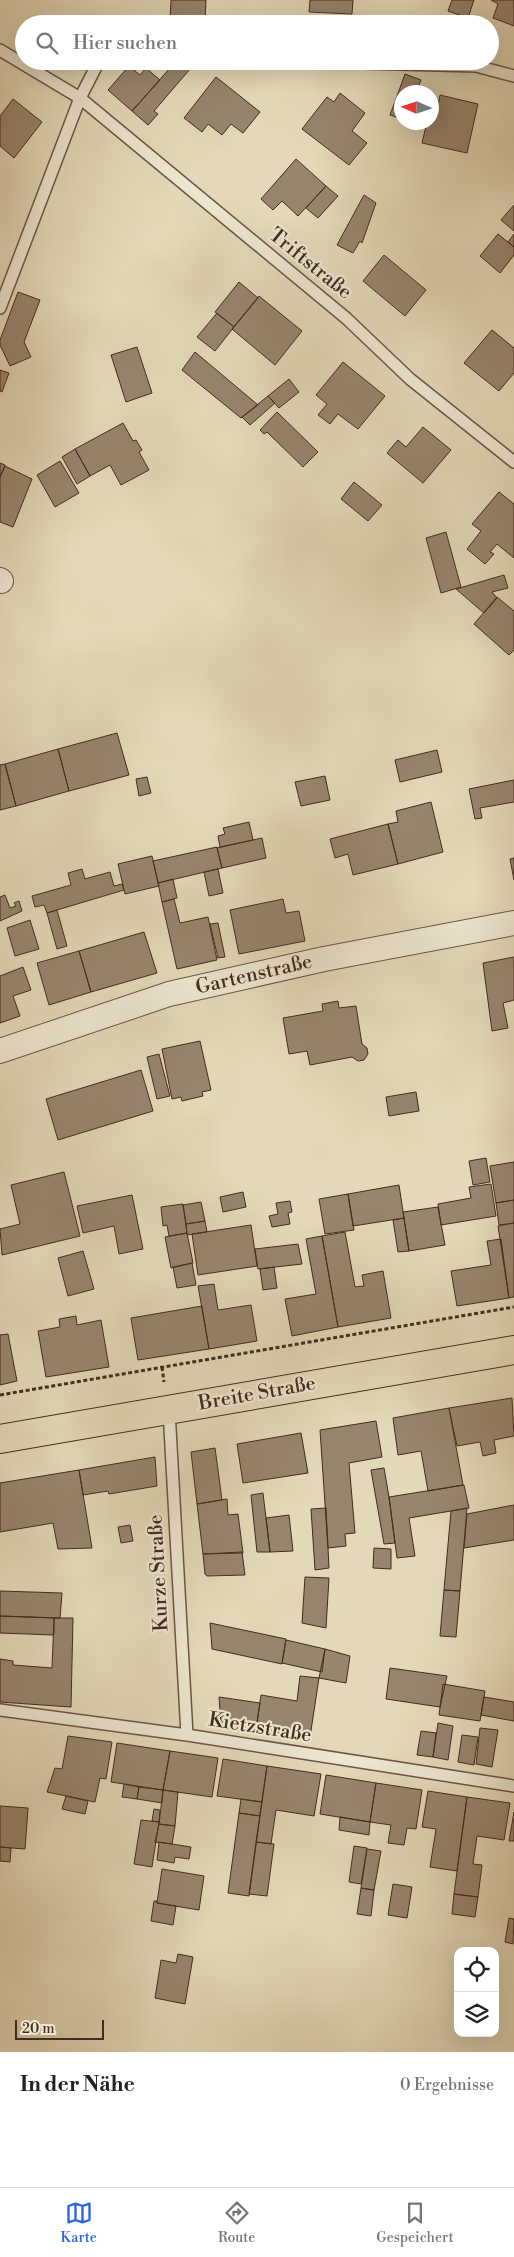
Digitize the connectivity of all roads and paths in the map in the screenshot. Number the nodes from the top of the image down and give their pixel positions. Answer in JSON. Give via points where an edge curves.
{"nodes":[{"id":1,"x":0,"y":50,"type":"edge"},
{"id":2,"x":15,"y":59,"type":"edge"},
{"id":3,"x":33,"y":70,"type":"edge"},
{"id":4,"x":94,"y":70,"type":"edge"},
{"id":5,"x":491,"y":70,"type":"edge"},
{"id":6,"x":514,"y":76,"type":"edge"},
{"id":7,"x":80,"y":98,"type":"junction"},
{"id":8,"x":0,"y":308,"type":"edge"},
{"id":9,"x":514,"y":462,"type":"edge"},
{"id":10,"x":514,"y":924,"type":"edge"},
{"id":11,"x":0,"y":1052,"type":"edge"},
{"id":12,"x":514,"y":1307,"type":"edge"},
{"id":13,"x":514,"y":1350,"type":"edge"},
{"id":14,"x":0,"y":1395,"type":"edge"},
{"id":15,"x":168,"y":1409,"type":"junction"},
{"id":16,"x":0,"y":1440,"type":"edge"},
{"id":17,"x":0,"y":1710,"type":"edge"},
{"id":18,"x":187,"y":1735,"type":"junction"},
{"id":19,"x":514,"y":1786,"type":"edge"}],
"edges":[{"from":1,"to":2,"type":"lane","name":"Triftstraße"},
{"from":3,"to":7,"type":"lane","name":"Triftstraße"},
{"from":4,"to":7,"type":"lane"},
{"from":5,"to":6,"type":"lane"},
{"from":7,"to":8,"type":"lane"},
{"from":7,"to":9,"type":"lane","name":"Triftstraße","via":[[346,318],[410,379]]},
{"from":10,"to":11,"type":"street","name":"Gartenstraße","via":[[324,959],[169,994]]},
{"from":12,"to":14,"type":"path"},
{"from":13,"to":15,"type":"main road","name":"Breite Straße"},
{"from":15,"to":16,"type":"main road","name":"Breite Straße"},
{"from":15,"to":18,"type":"lane","name":"Kurze Straße"},
{"from":17,"to":18,"type":"lane","name":"Kietzstraße"},
{"from":18,"to":19,"type":"lane","name":"Kietzstraße"}]}
